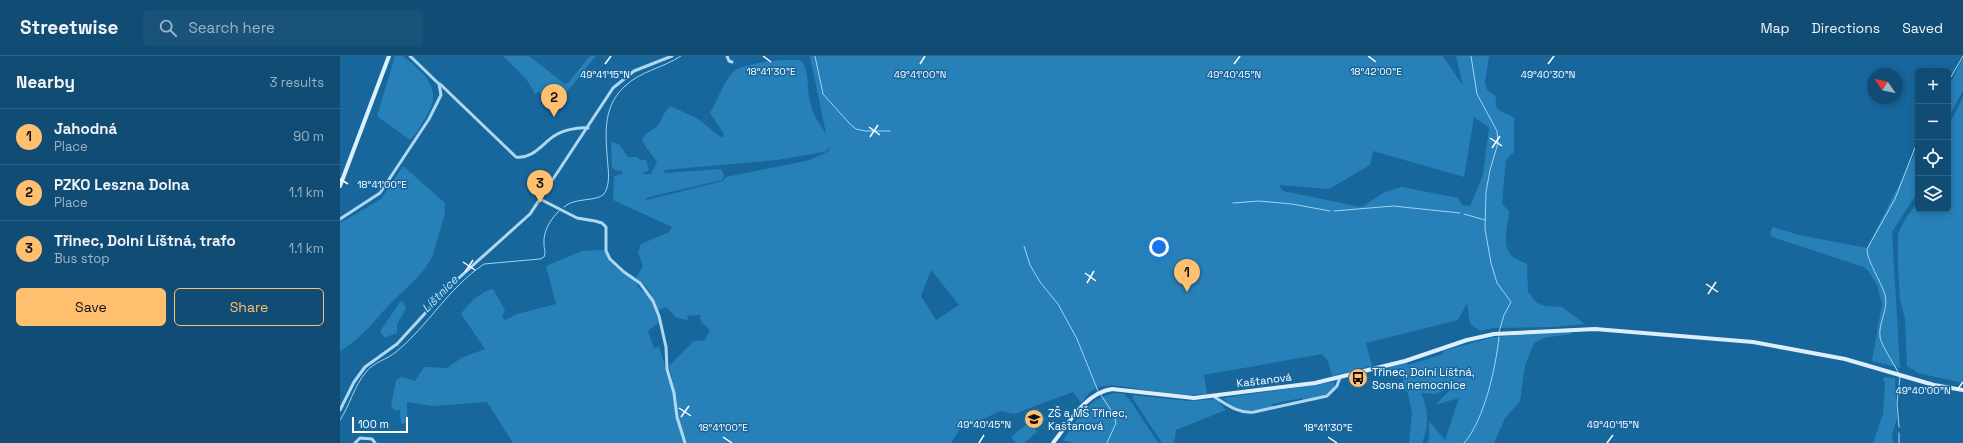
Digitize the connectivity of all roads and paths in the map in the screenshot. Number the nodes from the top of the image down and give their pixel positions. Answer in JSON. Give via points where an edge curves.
{"nodes":[{"id":1,"x":389,"y":56,"type":"edge"},
{"id":2,"x":410,"y":56,"type":"edge"},
{"id":3,"x":672,"y":56,"type":"edge"},
{"id":4,"x":727,"y":56,"type":"edge"},
{"id":5,"x":732,"y":62,"type":"dead end"},
{"id":6,"x":439,"y":84,"type":"junction"},
{"id":7,"x":588,"y":128,"type":"junction"},
{"id":8,"x":340,"y":186,"type":"edge"},
{"id":9,"x":540,"y":199,"type":"junction"},
{"id":10,"x":340,"y":219,"type":"edge"},
{"id":11,"x":1340,"y":377,"type":"junction"},
{"id":12,"x":1963,"y":390,"type":"edge"},
{"id":13,"x":1213,"y":396,"type":"junction"},
{"id":14,"x":340,"y":410,"type":"edge"},
{"id":15,"x":356,"y":443,"type":"edge"},
{"id":16,"x":375,"y":443,"type":"edge"},
{"id":17,"x":685,"y":443,"type":"edge"},
{"id":18,"x":1053,"y":443,"type":"edge"}],
"edges":[{"from":1,"to":8,"type":"street"},
{"from":2,"to":6,"type":"street"},
{"from":3,"to":7,"type":"street","via":[[634,71],[624,78],[607,97]]},
{"from":4,"to":5,"type":"street"},
{"from":6,"to":7,"type":"street","via":[[516,156],[528,156],[556,134],[580,127]]},
{"from":6,"to":10,"type":"street","via":[[438,103],[380,193]]},
{"from":7,"to":9,"type":"street"},
{"from":9,"to":14,"type":"street","via":[[524,221],[451,285],[402,339],[365,367]]},
{"from":9,"to":17,"type":"street","via":[[577,218],[602,223],[606,227],[606,251],[610,259],[640,283],[653,301],[661,324],[677,416]]},
{"from":11,"to":12,"type":"street","name":"Kaštanová","via":[[1417,358],[1467,340],[1494,334],[1595,329],[1753,342],[1845,359],[1934,385]]},
{"from":11,"to":13,"type":"street","name":"Kaštanová","via":[[1314,383]]},
{"from":11,"to":13,"type":"street","via":[[1337,386],[1328,396],[1254,412],[1238,411]]},
{"from":13,"to":18,"type":"street","name":"Kaštanová","via":[[1194,398],[1101,391],[1084,405]]},
{"from":15,"to":16,"type":"street","via":[[360,438],[367,438]]}]}
